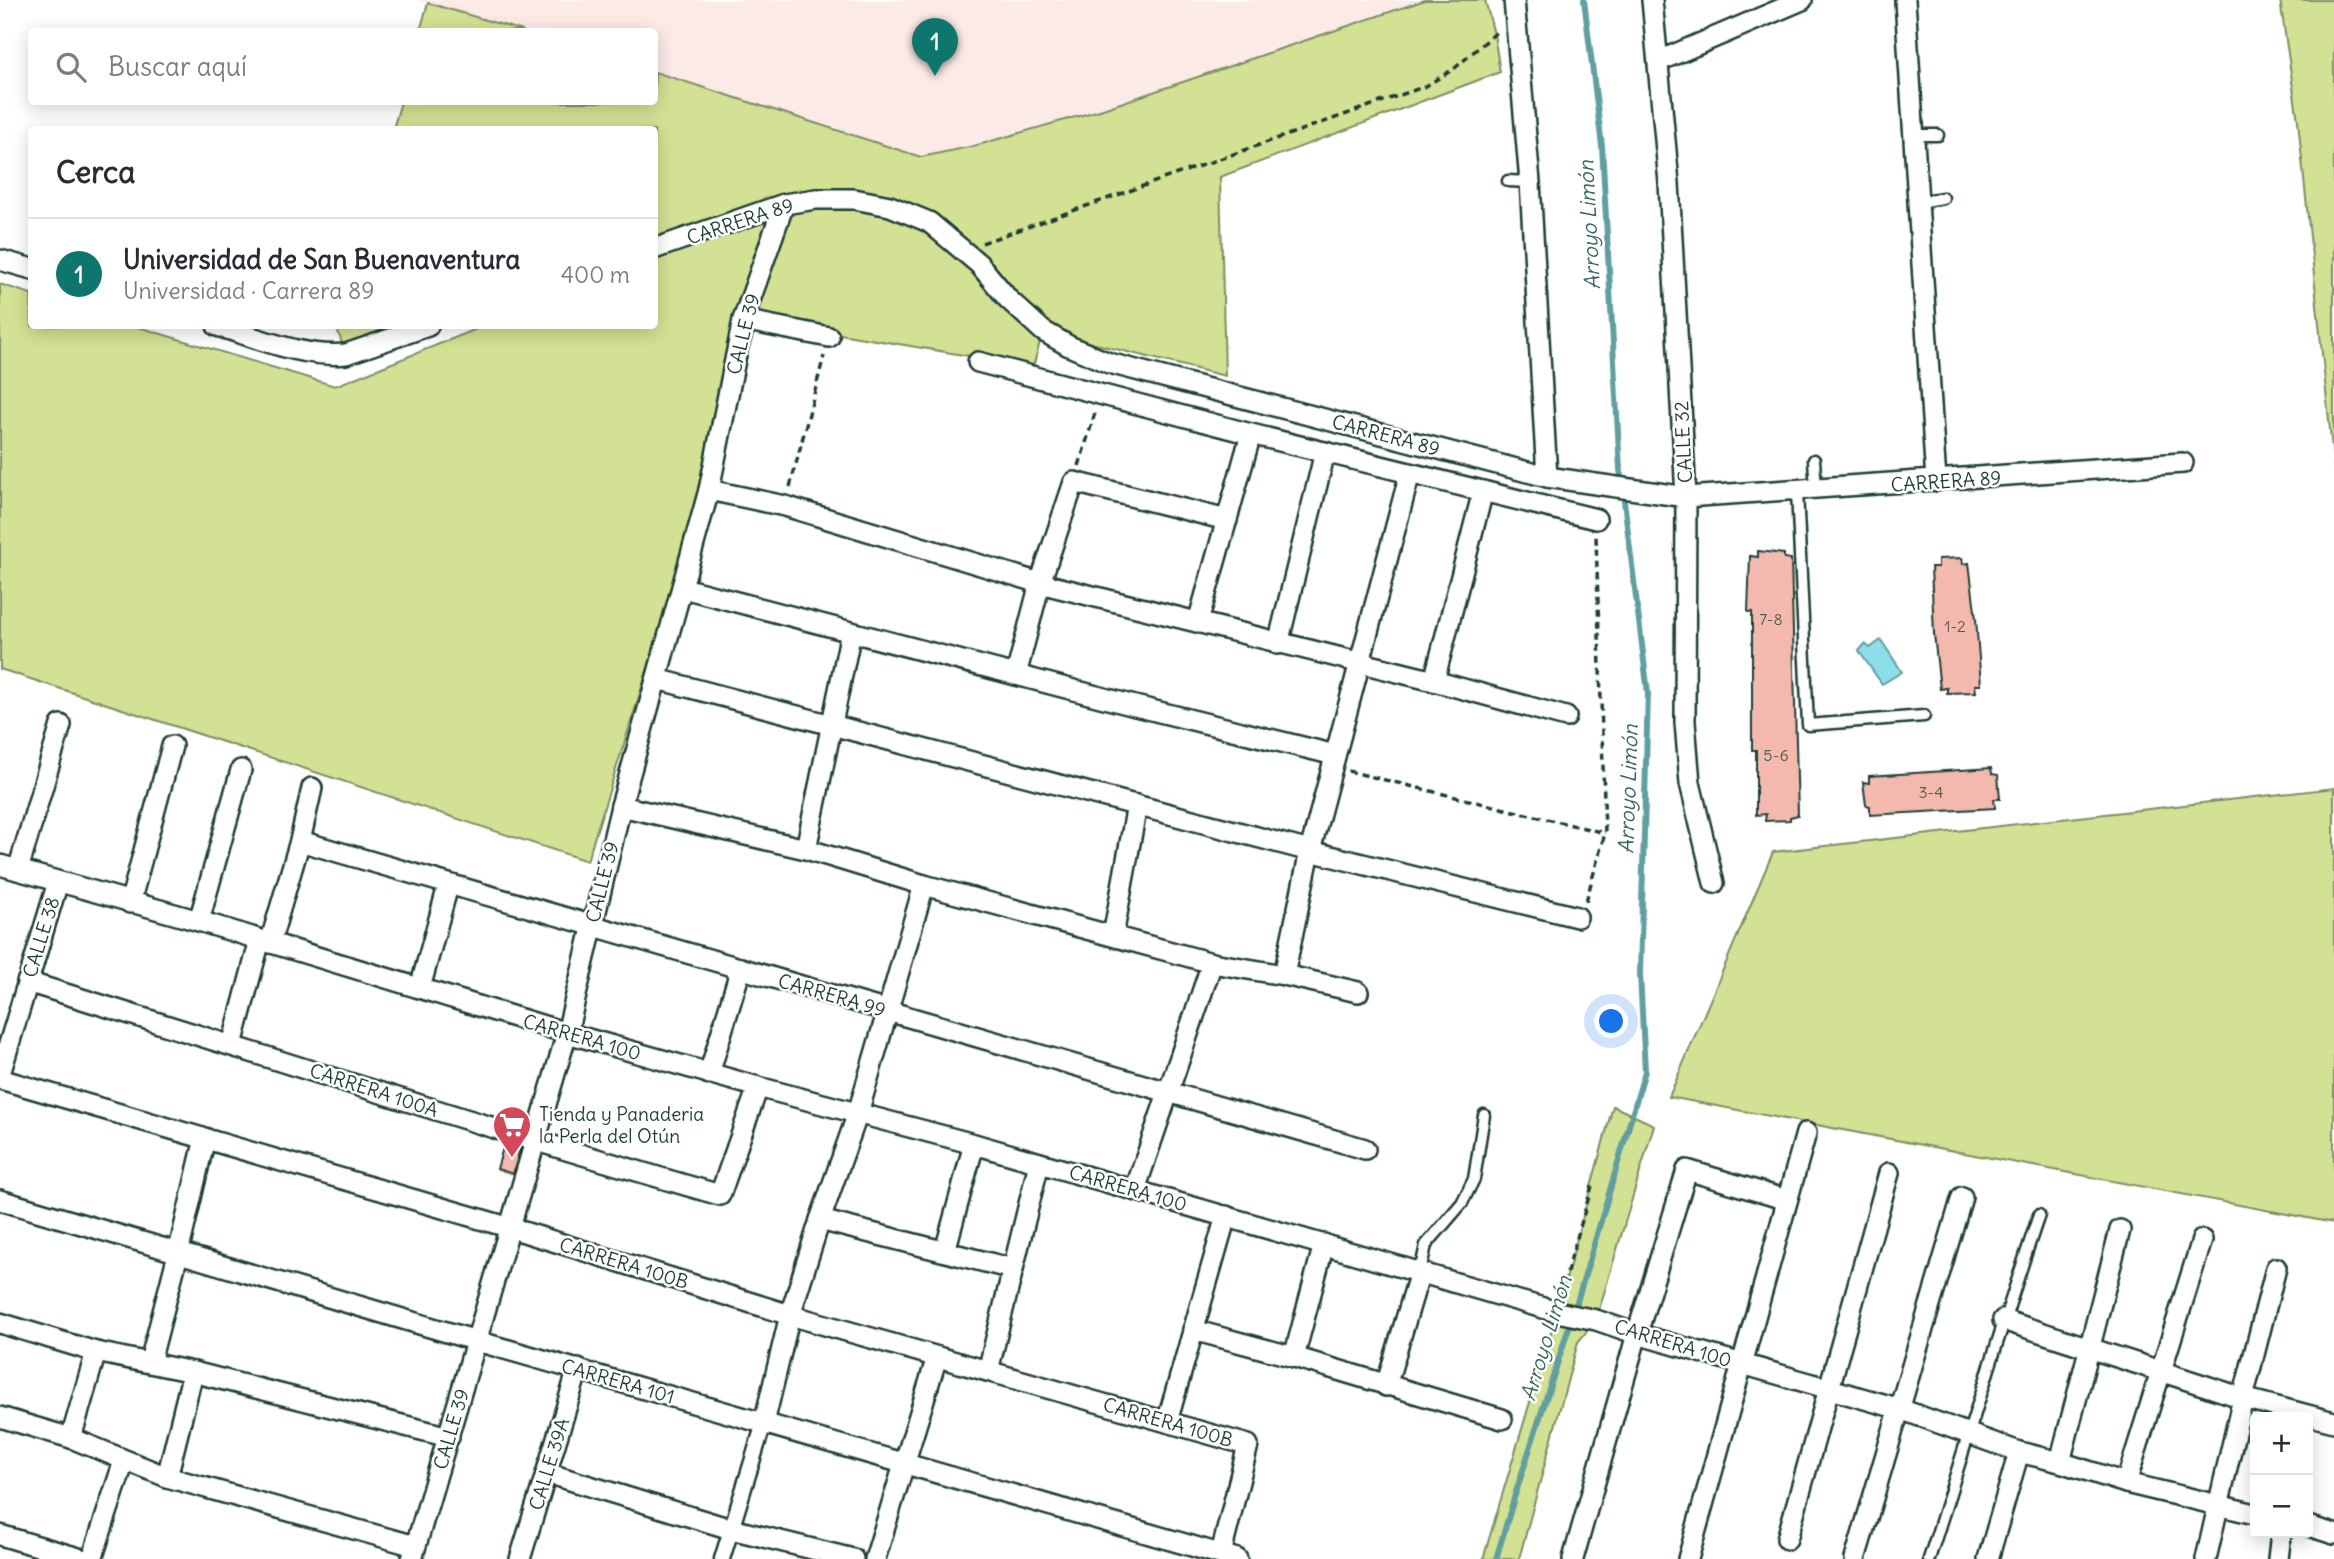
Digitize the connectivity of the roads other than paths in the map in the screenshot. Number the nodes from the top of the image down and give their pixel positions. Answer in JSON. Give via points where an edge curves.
{"nodes":[{"id":1,"x":1652,"y":0,"type":"edge"},
{"id":2,"x":1802,"y":0,"type":"edge"},
{"id":3,"x":1905,"y":0,"type":"edge"},
{"id":4,"x":1515,"y":7,"type":"edge"},
{"id":5,"x":1659,"y":61,"type":"junction"},
{"id":6,"x":1914,"y":135,"type":"junction"},
{"id":7,"x":1938,"y":135,"type":"dead end"},
{"id":8,"x":1508,"y":181,"type":"dead end"},
{"id":9,"x":1530,"y":181,"type":"junction"},
{"id":10,"x":1943,"y":198,"type":"dead end"},
{"id":11,"x":1918,"y":202,"type":"junction"},
{"id":12,"x":784,"y":204,"type":"junction"},
{"id":13,"x":658,"y":248,"type":"edge"},
{"id":14,"x":0,"y":260,"type":"edge"},
{"id":15,"x":28,"y":269,"type":"edge"},
{"id":16,"x":743,"y":320,"type":"junction"},
{"id":17,"x":227,"y":329,"type":"edge"},
{"id":18,"x":419,"y":329,"type":"edge"},
{"id":19,"x":829,"y":337,"type":"road end"},
{"id":20,"x":978,"y":362,"type":"dead end"},
{"id":21,"x":1251,"y":434,"type":"junction"},
{"id":22,"x":1325,"y":452,"type":"junction"},
{"id":23,"x":1814,"y":460,"type":"dead end"},
{"id":24,"x":2183,"y":463,"type":"dead end"},
{"id":25,"x":1410,"y":473,"type":"junction"},
{"id":26,"x":1547,"y":477,"type":"junction"},
{"id":27,"x":1936,"y":481,"type":"junction"},
{"id":28,"x":709,"y":490,"type":"junction"},
{"id":29,"x":1483,"y":491,"type":"junction"},
{"id":30,"x":1807,"y":491,"type":"junction"},
{"id":31,"x":1679,"y":496,"type":"junction"},
{"id":32,"x":1596,"y":519,"type":"road end"},
{"id":33,"x":1227,"y":520,"type":"junction"},
{"id":34,"x":1040,"y":583,"type":"junction"},
{"id":35,"x":682,"y":588,"type":"junction"},
{"id":36,"x":1198,"y":622,"type":"junction"},
{"id":37,"x":850,"y":632,"type":"junction"},
{"id":38,"x":1278,"y":644,"type":"junction"},
{"id":39,"x":1360,"y":664,"type":"junction"},
{"id":40,"x":1016,"y":675,"type":"junction"},
{"id":41,"x":657,"y":679,"type":"junction"},
{"id":42,"x":1434,"y":681,"type":"junction"},
{"id":43,"x":1924,"y":716,"type":"dead end"},
{"id":44,"x":1566,"y":717,"type":"dead end"},
{"id":45,"x":61,"y":725,"type":"dead end"},
{"id":46,"x":833,"y":725,"type":"junction"},
{"id":47,"x":172,"y":746,"type":"dead end"},
{"id":48,"x":1334,"y":761,"type":"junction"},
{"id":49,"x":241,"y":770,"type":"dead end"},
{"id":50,"x":312,"y":788,"type":"dead end"},
{"id":51,"x":1137,"y":805,"type":"junction"},
{"id":52,"x":621,"y":806,"type":"junction"},
{"id":53,"x":300,"y":841,"type":"junction"},
{"id":54,"x":806,"y":849,"type":"junction"},
{"id":55,"x":1310,"y":851,"type":"junction"},
{"id":56,"x":9,"y":868,"type":"edge"},
{"id":57,"x":58,"y":882,"type":"junction"},
{"id":58,"x":1714,"y":883,"type":"dead end"},
{"id":59,"x":924,"y":884,"type":"junction"},
{"id":60,"x":448,"y":886,"type":"junction"},
{"id":61,"x":130,"y":903,"type":"junction"},
{"id":62,"x":1577,"y":917,"type":"road end"},
{"id":63,"x":199,"y":921,"type":"junction"},
{"id":64,"x":592,"y":926,"type":"junction"},
{"id":65,"x":1113,"y":936,"type":"junction"},
{"id":66,"x":265,"y":941,"type":"junction"},
{"id":67,"x":1212,"y":962,"type":"junction"},
{"id":68,"x":741,"y":968,"type":"junction"},
{"id":69,"x":1284,"y":975,"type":"junction"},
{"id":70,"x":27,"y":982,"type":"junction"},
{"id":71,"x":420,"y":988,"type":"junction"},
{"id":72,"x":1358,"y":992,"type":"dead end"},
{"id":73,"x":888,"y":1011,"type":"junction"},
{"id":74,"x":567,"y":1033,"type":"junction"},
{"id":75,"x":232,"y":1045,"type":"junction"},
{"id":76,"x":709,"y":1074,"type":"junction"},
{"id":77,"x":0,"y":1076,"type":"edge"},
{"id":78,"x":758,"y":1087,"type":"junction"},
{"id":79,"x":1169,"y":1092,"type":"junction"},
{"id":80,"x":858,"y":1113,"type":"junction"},
{"id":81,"x":1484,"y":1115,"type":"dead end"},
{"id":82,"x":1806,"y":1133,"type":"dead end"},
{"id":83,"x":205,"y":1138,"type":"junction"},
{"id":84,"x":536,"y":1143,"type":"junction"},
{"id":85,"x":974,"y":1144,"type":"junction"},
{"id":86,"x":1365,"y":1149,"type":"dead end"},
{"id":87,"x":1039,"y":1163,"type":"junction"},
{"id":88,"x":1889,"y":1174,"type":"dead end"},
{"id":89,"x":1135,"y":1191,"type":"junction"},
{"id":90,"x":1962,"y":1197,"type":"dead end"},
{"id":91,"x":0,"y":1200,"type":"edge"},
{"id":92,"x":1787,"y":1200,"type":"junction"},
{"id":93,"x":2039,"y":1215,"type":"dead end"},
{"id":94,"x":1226,"y":1216,"type":"junction"},
{"id":95,"x":820,"y":1220,"type":"junction"},
{"id":96,"x":511,"y":1228,"type":"junction"},
{"id":97,"x":2120,"y":1230,"type":"dead end"},
{"id":98,"x":2202,"y":1240,"type":"dead end"},
{"id":99,"x":1324,"y":1244,"type":"junction"},
{"id":100,"x":945,"y":1251,"type":"junction"},
{"id":101,"x":178,"y":1254,"type":"junction"},
{"id":102,"x":2276,"y":1268,"type":"dead end"},
{"id":103,"x":1013,"y":1269,"type":"junction"},
{"id":104,"x":1420,"y":1272,"type":"junction"},
{"id":105,"x":790,"y":1315,"type":"junction"},
{"id":106,"x":2003,"y":1320,"type":"junction"},
{"id":107,"x":0,"y":1324,"type":"edge"},
{"id":108,"x":1193,"y":1330,"type":"junction"},
{"id":109,"x":1637,"y":1334,"type":"junction"},
{"id":110,"x":477,"y":1341,"type":"junction"},
{"id":111,"x":2090,"y":1349,"type":"junction"},
{"id":112,"x":96,"y":1352,"type":"junction"},
{"id":113,"x":937,"y":1357,"type":"junction"},
{"id":114,"x":1294,"y":1357,"type":"junction"},
{"id":115,"x":150,"y":1362,"type":"junction"},
{"id":116,"x":1741,"y":1364,"type":"junction"},
{"id":117,"x":578,"y":1369,"type":"junction"},
{"id":118,"x":988,"y":1371,"type":"junction"},
{"id":119,"x":193,"y":1372,"type":"junction"},
{"id":120,"x":2162,"y":1372,"type":"junction"},
{"id":121,"x":1386,"y":1386,"type":"junction"},
{"id":122,"x":1829,"y":1389,"type":"junction"},
{"id":123,"x":2243,"y":1398,"type":"junction"},
{"id":124,"x":1900,"y":1409,"type":"junction"},
{"id":125,"x":0,"y":1418,"type":"edge"},
{"id":126,"x":1502,"y":1419,"type":"dead end"},
{"id":127,"x":2333,"y":1419,"type":"edge"},
{"id":128,"x":1167,"y":1422,"type":"junction"},
{"id":129,"x":764,"y":1423,"type":"junction"},
{"id":130,"x":1969,"y":1435,"type":"junction"},
{"id":131,"x":449,"y":1437,"type":"junction"},
{"id":132,"x":71,"y":1438,"type":"junction"},
{"id":133,"x":2019,"y":1452,"type":"junction"},
{"id":134,"x":124,"y":1461,"type":"junction"},
{"id":135,"x":2060,"y":1462,"type":"junction"},
{"id":136,"x":905,"y":1464,"type":"junction"},
{"id":137,"x":547,"y":1473,"type":"junction"},
{"id":138,"x":167,"y":1477,"type":"junction"},
{"id":139,"x":2126,"y":1483,"type":"junction"},
{"id":140,"x":2219,"y":1506,"type":"junction"},
{"id":141,"x":2250,"y":1513,"type":"edge"},
{"id":142,"x":732,"y":1528,"type":"junction"},
{"id":143,"x":2313,"y":1528,"type":"edge"},
{"id":144,"x":2334,"y":1534,"type":"edge"},
{"id":145,"x":0,"y":1535,"type":"edge"},
{"id":146,"x":2280,"y":1538,"type":"edge"},
{"id":147,"x":1787,"y":1539,"type":"dead end"},
{"id":148,"x":413,"y":1553,"type":"edge"},
{"id":149,"x":1192,"y":1553,"type":"edge"},
{"id":150,"x":1229,"y":1557,"type":"edge"},
{"id":151,"x":82,"y":1559,"type":"edge"},
{"id":152,"x":92,"y":1559,"type":"edge"},
{"id":153,"x":520,"y":1559,"type":"edge"},
{"id":154,"x":722,"y":1559,"type":"edge"},
{"id":155,"x":853,"y":1559,"type":"edge"},
{"id":156,"x":875,"y":1559,"type":"edge"},
{"id":157,"x":1573,"y":1559,"type":"edge"},
{"id":158,"x":1688,"y":1559,"type":"edge"},
{"id":159,"x":1856,"y":1559,"type":"edge"},
{"id":160,"x":1929,"y":1559,"type":"edge"},
{"id":161,"x":1988,"y":1559,"type":"edge"},
{"id":162,"x":2206,"y":1559,"type":"edge"},
{"id":163,"x":2278,"y":1559,"type":"edge"}],
"edges":[{"from":1,"to":5,"type":"street","name":"CALLE 32"},
{"from":2,"to":5,"type":"street"},
{"from":3,"to":6,"type":"street"},
{"from":4,"to":9,"type":"street"},
{"from":5,"to":31,"type":"street","name":"CALLE 32","via":[[1670,183]]},
{"from":6,"to":7,"type":"lane"},
{"from":6,"to":11,"type":"street"},
{"from":8,"to":9,"type":"lane"},
{"from":9,"to":26,"type":"street"},
{"from":10,"to":11,"type":"lane"},
{"from":11,"to":27,"type":"street"},
{"from":12,"to":13,"type":"street","name":"CARRERA 89"},
{"from":12,"to":16,"type":"street","name":"CALLE 39"},
{"from":12,"to":26,"type":"street","name":"CARRERA 89","via":[[816,198],[854,199],[890,206],[929,222],[979,264],[1043,331],[1109,363]]},
{"from":14,"to":15,"type":"street"},
{"from":16,"to":19,"type":"street"},
{"from":16,"to":28,"type":"street","name":"CALLE 39"},
{"from":17,"to":18,"type":"street","via":[[334,355]]},
{"from":20,"to":21,"type":"street"},
{"from":21,"to":22,"type":"street"},
{"from":21,"to":33,"type":"street"},
{"from":22,"to":25,"type":"street"},
{"from":22,"to":38,"type":"street"},
{"from":23,"to":30,"type":"lane"},
{"from":24,"to":27,"type":"street","name":"CARRERA 89"},
{"from":25,"to":29,"type":"street"},
{"from":25,"to":39,"type":"street"},
{"from":26,"to":31,"type":"street","name":"CARRERA 89"},
{"from":27,"to":30,"type":"street","name":"CARRERA 89"},
{"from":28,"to":34,"type":"street","via":[[785,506]]},
{"from":28,"to":35,"type":"street","name":"CALLE 39"},
{"from":29,"to":32,"type":"street"},
{"from":29,"to":42,"type":"street"},
{"from":30,"to":31,"type":"street","name":"CARRERA 89"},
{"from":30,"to":43,"type":"lane","via":[[1808,726]]},
{"from":31,"to":58,"type":"street","name":"CALLE 32","via":[[1690,783]]},
{"from":33,"to":34,"type":"street","via":[[1074,482]]},
{"from":33,"to":36,"type":"street"},
{"from":34,"to":36,"type":"street"},
{"from":34,"to":40,"type":"street"},
{"from":35,"to":37,"type":"street"},
{"from":35,"to":41,"type":"street","name":"CALLE 39"},
{"from":36,"to":38,"type":"street"},
{"from":37,"to":40,"type":"street"},
{"from":37,"to":46,"type":"street"},
{"from":38,"to":39,"type":"street"},
{"from":39,"to":42,"type":"street"},
{"from":39,"to":48,"type":"street"},
{"from":40,"to":48,"type":"street"},
{"from":41,"to":46,"type":"street"},
{"from":41,"to":52,"type":"street","name":"CALLE 39"},
{"from":42,"to":44,"type":"street"},
{"from":45,"to":56,"type":"street"},
{"from":46,"to":51,"type":"street"},
{"from":46,"to":54,"type":"street"},
{"from":47,"to":61,"type":"street"},
{"from":48,"to":55,"type":"street"},
{"from":49,"to":63,"type":"street"},
{"from":50,"to":53,"type":"street"},
{"from":51,"to":55,"type":"street"},
{"from":51,"to":65,"type":"street"},
{"from":52,"to":54,"type":"street"},
{"from":52,"to":64,"type":"street","name":"CALLE 39"},
{"from":53,"to":60,"type":"street","name":"CARRERA 99"},
{"from":53,"to":66,"type":"street"},
{"from":54,"to":59,"type":"street"},
{"from":55,"to":62,"type":"street"},
{"from":55,"to":69,"type":"street"},
{"from":56,"to":57,"type":"street","name":"CARRERA 100"},
{"from":57,"to":61,"type":"street","name":"CARRERA 100"},
{"from":57,"to":70,"type":"street","name":"CALLE 38"},
{"from":59,"to":65,"type":"street"},
{"from":59,"to":73,"type":"street"},
{"from":60,"to":64,"type":"street","name":"CARRERA 99"},
{"from":60,"to":71,"type":"street"},
{"from":61,"to":63,"type":"street","name":"CARRERA 100"},
{"from":63,"to":66,"type":"street","name":"CARRERA 100"},
{"from":64,"to":68,"type":"street","name":"CARRERA 99"},
{"from":64,"to":74,"type":"street","name":"CALLE 39"},
{"from":65,"to":67,"type":"street"},
{"from":66,"to":71,"type":"street","name":"CARRERA 100"},
{"from":66,"to":75,"type":"street"},
{"from":67,"to":69,"type":"street"},
{"from":67,"to":79,"type":"street"},
{"from":68,"to":73,"type":"street","name":"CARRERA 99"},
{"from":68,"to":76,"type":"street"},
{"from":69,"to":72,"type":"street"},
{"from":70,"to":75,"type":"street","name":"CARRERA 100A"},
{"from":70,"to":77,"type":"street","name":"CALLE 38"},
{"from":71,"to":74,"type":"street","name":"CARRERA 100"},
{"from":73,"to":79,"type":"street","name":"CARRERA 99"},
{"from":73,"to":80,"type":"street"},
{"from":74,"to":76,"type":"street","name":"CARRERA 100"},
{"from":74,"to":84,"type":"street","name":"CALLE 39"},
{"from":75,"to":84,"type":"street","name":"CARRERA 100A"},
{"from":76,"to":78,"type":"street","name":"CARRERA 100"},
{"from":77,"to":83,"type":"street","name":"CARRERA 100B"},
{"from":78,"to":80,"type":"street","name":"CARRERA 100"},
{"from":78,"to":84,"type":"street","name":"CARRERA 100A","via":[[720,1195]]},
{"from":79,"to":86,"type":"street","name":"CARRERA 99"},
{"from":79,"to":89,"type":"street"},
{"from":80,"to":85,"type":"street","name":"CARRERA 100"},
{"from":80,"to":95,"type":"street"},
{"from":81,"to":104,"type":"lane","via":[[1474,1179],[1462,1203],[1426,1245]]},
{"from":82,"to":92,"type":"street"},
{"from":83,"to":96,"type":"street","name":"CARRERA 100B"},
{"from":83,"to":101,"type":"street"},
{"from":84,"to":96,"type":"street","name":"CALLE 39"},
{"from":85,"to":87,"type":"street","name":"CARRERA 100"},
{"from":85,"to":100,"type":"street"},
{"from":87,"to":89,"type":"street","name":"CARRERA 100"},
{"from":87,"to":103,"type":"street"},
{"from":88,"to":122,"type":"street"},
{"from":89,"to":94,"type":"street","name":"CARRERA 100"},
{"from":90,"to":124,"type":"street"},
{"from":91,"to":101,"type":"street","name":"CARRERA 101"},
{"from":92,"to":109,"type":"street","via":[[1688,1170]]},
{"from":92,"to":116,"type":"street"},
{"from":93,"to":106,"type":"lane"},
{"from":94,"to":99,"type":"street","name":"CARRERA 100"},
{"from":94,"to":108,"type":"street"},
{"from":95,"to":100,"type":"street"},
{"from":95,"to":105,"type":"street"},
{"from":96,"to":105,"type":"street","name":"CARRERA 100B"},
{"from":96,"to":110,"type":"street","name":"CALLE 39"},
{"from":97,"to":111,"type":"street"},
{"from":98,"to":120,"type":"street"},
{"from":99,"to":104,"type":"street","name":"CARRERA 100"},
{"from":99,"to":114,"type":"street"},
{"from":100,"to":103,"type":"street"},
{"from":101,"to":110,"type":"street","name":"CARRERA 101"},
{"from":101,"to":115,"type":"street"},
{"from":102,"to":123,"type":"street"},
{"from":103,"to":118,"type":"street"},
{"from":104,"to":109,"type":"street","name":"CARRERA 100"},
{"from":104,"to":121,"type":"street"},
{"from":105,"to":113,"type":"street","name":"CARRERA 100B"},
{"from":105,"to":129,"type":"street"},
{"from":106,"to":111,"type":"street"},
{"from":106,"to":130,"type":"lane"},
{"from":107,"to":112,"type":"street"},
{"from":108,"to":114,"type":"street"},
{"from":108,"to":128,"type":"street"},
{"from":109,"to":116,"type":"street","name":"CARRERA 100"},
{"from":109,"to":157,"type":"street"},
{"from":110,"to":117,"type":"street","name":"CARRERA 101"},
{"from":110,"to":131,"type":"street","name":"CALLE 39"},
{"from":111,"to":120,"type":"street"},
{"from":111,"to":135,"type":"street"},
{"from":112,"to":115,"type":"street"},
{"from":112,"to":132,"type":"street"},
{"from":113,"to":118,"type":"street","name":"CARRERA 100B"},
{"from":113,"to":136,"type":"street"},
{"from":114,"to":121,"type":"street"},
{"from":115,"to":119,"type":"street"},
{"from":116,"to":122,"type":"street","name":"CARRERA 100"},
{"from":116,"to":158,"type":"street"},
{"from":117,"to":129,"type":"street","name":"CARRERA 101"},
{"from":117,"to":137,"type":"street","name":"CALLE 39A"},
{"from":118,"to":128,"type":"street","name":"CARRERA 100B"},
{"from":119,"to":131,"type":"street"},
{"from":119,"to":138,"type":"street"},
{"from":120,"to":123,"type":"street"},
{"from":120,"to":139,"type":"street"},
{"from":121,"to":126,"type":"street"},
{"from":122,"to":124,"type":"street","name":"CARRERA 100"},
{"from":122,"to":147,"type":"street"},
{"from":123,"to":127,"type":"street"},
{"from":123,"to":140,"type":"street"},
{"from":124,"to":130,"type":"street","name":"CARRERA 100"},
{"from":124,"to":159,"type":"street"},
{"from":125,"to":132,"type":"street"},
{"from":128,"to":150,"type":"street","name":"CARRERA 100B","via":[[1248,1445]]},
{"from":129,"to":136,"type":"street","name":"CARRERA 101"},
{"from":129,"to":142,"type":"street"},
{"from":130,"to":133,"type":"street","name":"CARRERA 100"},
{"from":130,"to":160,"type":"lane"},
{"from":131,"to":148,"type":"street","name":"CALLE 39"},
{"from":132,"to":134,"type":"street"},
{"from":133,"to":135,"type":"street","name":"CARRERA 100"},
{"from":133,"to":161,"type":"street"},
{"from":134,"to":138,"type":"street"},
{"from":134,"to":152,"type":"street"},
{"from":135,"to":139,"type":"street","name":"CARRERA 100"},
{"from":136,"to":149,"type":"street","name":"CARRERA 101"},
{"from":136,"to":156,"type":"street"},
{"from":137,"to":142,"type":"street"},
{"from":137,"to":153,"type":"street","name":"CALLE 39A"},
{"from":138,"to":148,"type":"street"},
{"from":139,"to":140,"type":"street","name":"CARRERA 100"},
{"from":140,"to":141,"type":"street","name":"CARRERA 100"},
{"from":140,"to":162,"type":"street"},
{"from":142,"to":154,"type":"street"},
{"from":142,"to":155,"type":"street"},
{"from":143,"to":144,"type":"street"},
{"from":145,"to":151,"type":"street"},
{"from":146,"to":163,"type":"street"},
{"from":149,"to":150,"type":"street","name":"CARRERA 101"}]}
